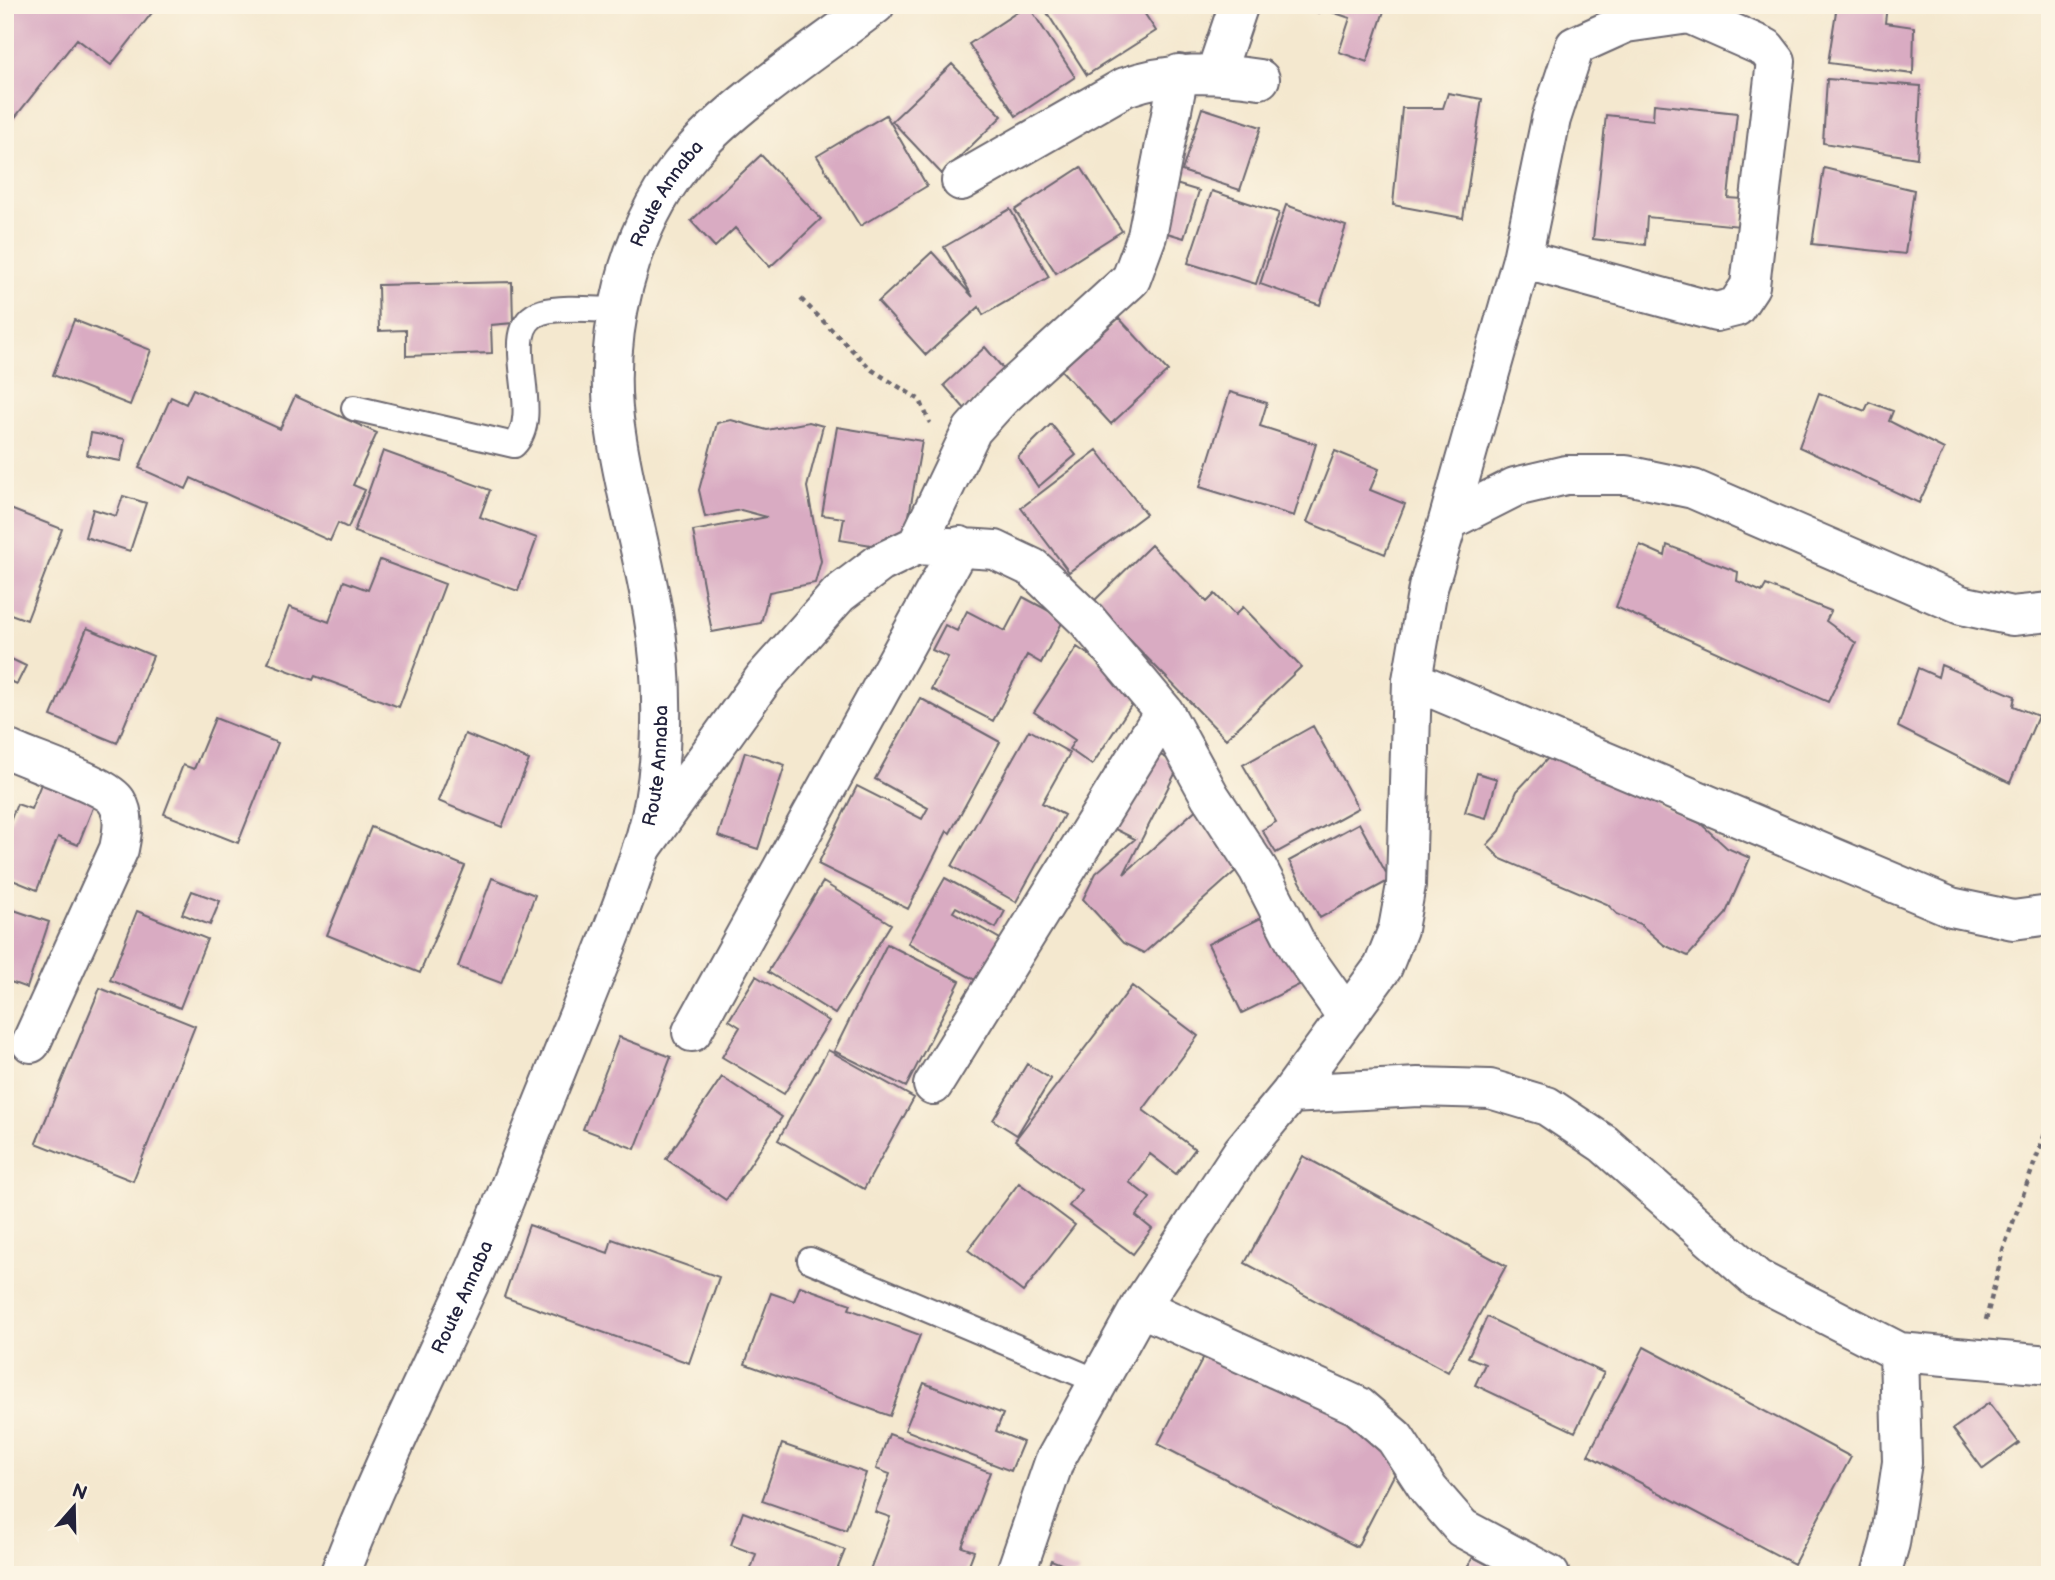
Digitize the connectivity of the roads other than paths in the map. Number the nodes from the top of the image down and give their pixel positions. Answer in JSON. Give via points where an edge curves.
{"nodes":[{"id":1,"x":875,"y":5,"type":"edge"},
{"id":2,"x":1238,"y":7,"type":"dead end"},
{"id":3,"x":1197,"y":73,"type":"junction"},
{"id":4,"x":1261,"y":79,"type":"dead end"},
{"id":5,"x":961,"y":181,"type":"dead end"},
{"id":6,"x":1522,"y":259,"type":"junction"},
{"id":7,"x":618,"y":310,"type":"junction"},
{"id":8,"x":354,"y":408,"type":"dead end"},
{"id":9,"x":1448,"y":521,"type":"junction"},
{"id":10,"x":917,"y":545,"type":"junction"},
{"id":11,"x":960,"y":546,"type":"junction"},
{"id":12,"x":2050,"y":612,"type":"edge"},
{"id":13,"x":1412,"y":680,"type":"junction"},
{"id":14,"x":1164,"y":712,"type":"junction"},
{"id":15,"x":5,"y":748,"type":"edge"},
{"id":16,"x":638,"y":853,"type":"junction"},
{"id":17,"x":2050,"y":915,"type":"edge"},
{"id":18,"x":1347,"y":1017,"type":"junction"},
{"id":19,"x":692,"y":1032,"type":"dead end"},
{"id":20,"x":31,"y":1043,"type":"dead end"},
{"id":21,"x":933,"y":1085,"type":"dead end"},
{"id":22,"x":1290,"y":1094,"type":"junction"},
{"id":23,"x":810,"y":1260,"type":"dead end"},
{"id":24,"x":1140,"y":1307,"type":"junction"},
{"id":25,"x":1899,"y":1352,"type":"junction"},
{"id":26,"x":2049,"y":1364,"type":"edge"},
{"id":27,"x":1097,"y":1381,"type":"junction"},
{"id":28,"x":339,"y":1575,"type":"edge"},
{"id":29,"x":1015,"y":1575,"type":"edge"},
{"id":30,"x":1550,"y":1575,"type":"edge"},
{"id":31,"x":1881,"y":1575,"type":"edge"}],
"edges":[{"from":1,"to":7,"type":"street","name":"Route Annaba","via":[[743,106],[690,154],[654,208]]},
{"from":2,"to":3,"type":"street"},
{"from":3,"to":4,"type":"street"},
{"from":3,"to":5,"type":"street","via":[[1153,77],[1125,86]]},
{"from":3,"to":10,"type":"street","via":[[1130,279],[972,430]]},
{"from":6,"to":6,"type":"street","via":[[1551,119],[1575,46],[1626,23],[1689,14],[1766,48],[1776,61],[1770,114],[1750,286],[1736,307],[1716,312]]},
{"from":6,"to":9,"type":"street"},
{"from":7,"to":8,"type":"lane","via":[[542,312],[529,321],[519,342],[527,421],[523,436],[514,445]]},
{"from":7,"to":16,"type":"street","name":"Route Annaba","via":[[611,369],[615,432],[654,617],[660,693],[656,784]]},
{"from":9,"to":12,"type":"street","via":[[1515,487],[1566,475],[1626,475],[1693,489],[1961,604],[2012,616]]},
{"from":9,"to":13,"type":"street","via":[[1428,588]]},
{"from":10,"to":11,"type":"street"},
{"from":10,"to":16,"type":"street","via":[[880,563],[839,594],[799,635]]},
{"from":11,"to":14,"type":"street","via":[[995,550],[1033,568],[1087,620]]},
{"from":11,"to":19,"type":"street"},
{"from":13,"to":17,"type":"street","via":[[1951,907],[2013,920]]},
{"from":13,"to":18,"type":"street","via":[[1406,885],[1398,929],[1383,967]]},
{"from":14,"to":18,"type":"street","via":[[1210,796],[1258,869],[1299,949]]},
{"from":14,"to":21,"type":"street"},
{"from":15,"to":20,"type":"street","via":[[100,787],[117,801],[124,822],[119,849]]},
{"from":16,"to":28,"type":"street","name":"Route Annaba","via":[[618,917],[477,1266],[364,1510]]},
{"from":18,"to":22,"type":"street"},
{"from":22,"to":24,"type":"street","via":[[1241,1152]]},
{"from":22,"to":25,"type":"street","via":[[1418,1087],[1490,1089],[1548,1106],[1604,1144],[1757,1279]]},
{"from":23,"to":27,"type":"lane"},
{"from":24,"to":27,"type":"street"},
{"from":24,"to":30,"type":"street","via":[[1357,1406],[1395,1438],[1429,1490],[1462,1528]]},
{"from":25,"to":26,"type":"street"},
{"from":25,"to":31,"type":"street","via":[[1902,1462]]},
{"from":27,"to":29,"type":"street","via":[[1054,1462]]}]}
